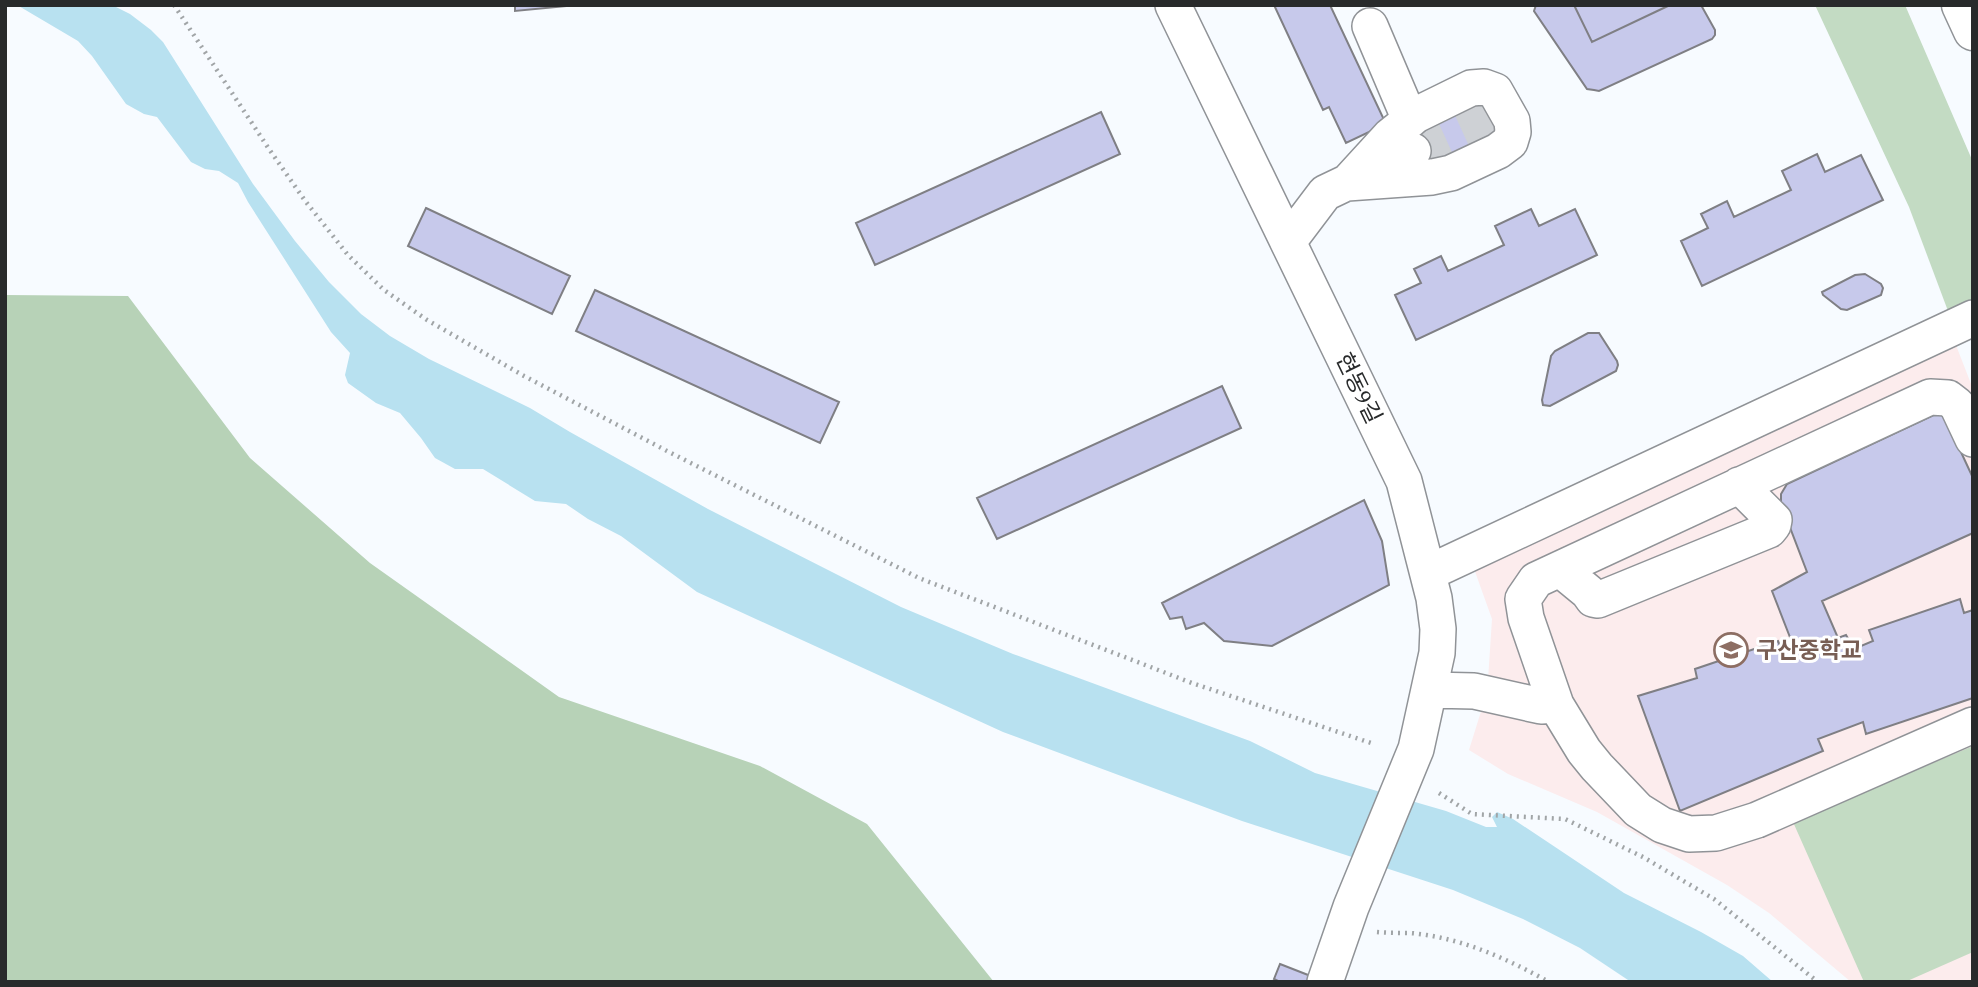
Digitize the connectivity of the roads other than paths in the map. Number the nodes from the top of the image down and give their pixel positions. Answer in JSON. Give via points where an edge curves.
{"nodes":[{"id":1,"x":1173,"y":5,"type":"edge"},
{"id":2,"x":1961,"y":5,"type":"edge"},
{"id":3,"x":1370,"y":26,"type":"dead end"},
{"id":4,"x":1973,"y":31,"type":"edge"},
{"id":5,"x":1412,"y":135,"type":"junction"},
{"id":6,"x":1347,"y":183,"type":"junction"},
{"id":7,"x":1288,"y":242,"type":"junction"},
{"id":8,"x":1973,"y":318,"type":"edge"},
{"id":9,"x":1973,"y":439,"type":"edge"},
{"id":10,"x":1739,"y":485,"type":"junction"},
{"id":11,"x":1560,"y":569,"type":"junction"},
{"id":12,"x":1428,"y":573,"type":"junction"},
{"id":13,"x":1430,"y":690,"type":"junction"},
{"id":14,"x":1556,"y":705,"type":"junction"},
{"id":15,"x":1973,"y":725,"type":"edge"},
{"id":16,"x":1325,"y":982,"type":"edge"}],
"edges":[{"from":1,"to":7,"type":"street","name":"현동9길"},
{"from":2,"to":4,"type":"main road"},
{"from":3,"to":5,"type":"street"},
{"from":5,"to":6,"type":"street"},
{"from":5,"to":6,"type":"street","via":[[1416,115],[1471,88],[1484,87],[1495,91],[1512,121],[1513,132],[1510,142],[1498,151],[1451,173]]},
{"from":6,"to":7,"type":"street","via":[[1325,193]]},
{"from":7,"to":12,"type":"street","name":"현동9길","via":[[1404,481]]},
{"from":8,"to":12,"type":"street"},
{"from":9,"to":10,"type":"street","via":[[1957,405],[1948,398],[1930,397]]},
{"from":10,"to":11,"type":"street"},
{"from":10,"to":11,"type":"street","via":[[1774,520],[1769,530],[1598,600]]},
{"from":11,"to":14,"type":"street","via":[[1536,580],[1523,599]]},
{"from":12,"to":13,"type":"street","name":"현동9길","via":[[1438,629]]},
{"from":13,"to":14,"type":"street","via":[[1474,691],[1541,706]]},
{"from":13,"to":16,"type":"street","name":"현동9길","via":[[1416,749]]},
{"from":14,"to":15,"type":"street","via":[[1584,751],[1639,810],[1662,825],[1689,834],[1716,833],[1757,820]]}]}
